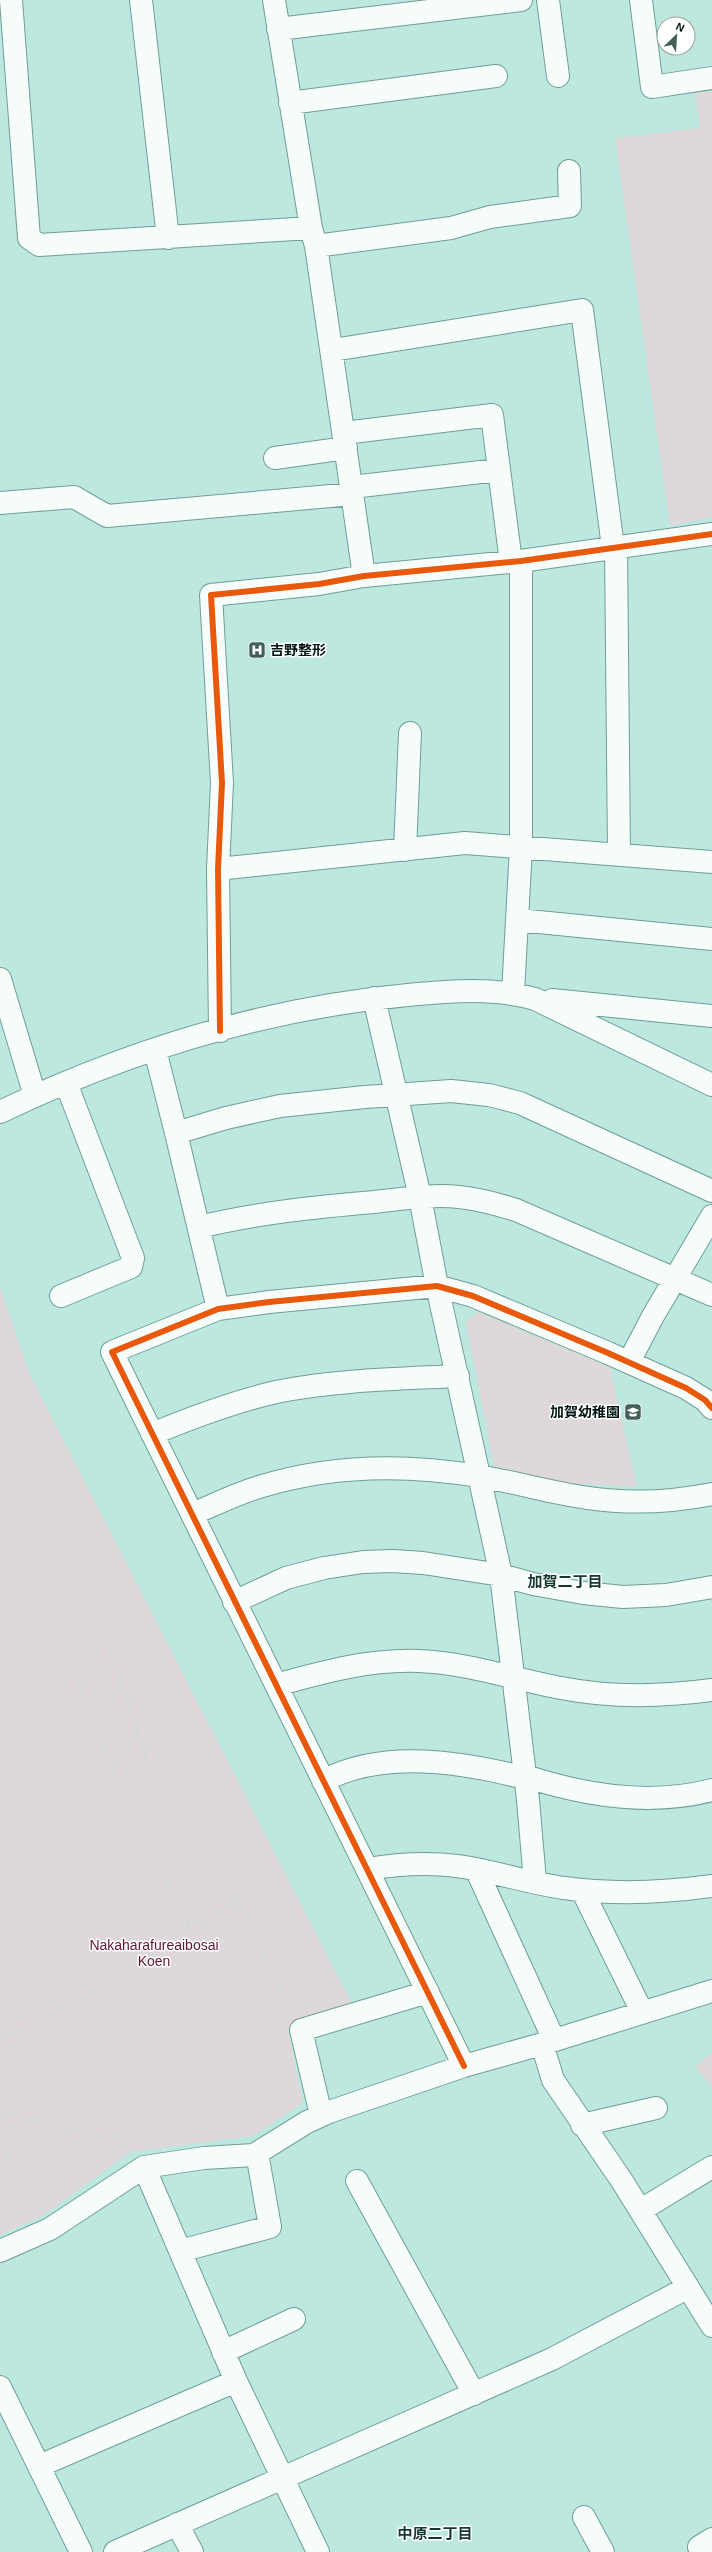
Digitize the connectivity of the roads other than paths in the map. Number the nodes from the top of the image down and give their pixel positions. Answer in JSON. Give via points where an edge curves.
{"nodes":[{"id":1,"x":11,"y":0,"type":"edge"},
{"id":2,"x":141,"y":0,"type":"edge"},
{"id":3,"x":274,"y":0,"type":"edge"},
{"id":4,"x":521,"y":0,"type":"edge"},
{"id":5,"x":548,"y":0,"type":"edge"},
{"id":6,"x":641,"y":0,"type":"edge"},
{"id":7,"x":278,"y":29,"type":"junction"},
{"id":8,"x":496,"y":76,"type":"dead end"},
{"id":9,"x":558,"y":76,"type":"dead end"},
{"id":10,"x":712,"y":78,"type":"edge"},
{"id":11,"x":290,"y":102,"type":"junction"},
{"id":12,"x":569,"y":171,"type":"dead end"},
{"id":13,"x":314,"y":237,"type":"junction"},
{"id":14,"x":168,"y":238,"type":"junction"},
{"id":15,"x":333,"y":350,"type":"junction"},
{"id":16,"x":345,"y":440,"type":"junction"},
{"id":17,"x":275,"y":458,"type":"dead end"},
{"id":18,"x":498,"y":470,"type":"junction"},
{"id":19,"x":352,"y":490,"type":"junction"},
{"id":20,"x":0,"y":502,"type":"edge"},
{"id":21,"x":712,"y":534,"type":"edge"},
{"id":22,"x":614,"y":546,"type":"junction"},
{"id":23,"x":516,"y":561,"type":"junction"},
{"id":24,"x":364,"y":576,"type":"junction"},
{"id":25,"x":410,"y":733,"type":"dead end"},
{"id":26,"x":521,"y":847,"type":"junction"},
{"id":27,"x":405,"y":850,"type":"junction"},
{"id":28,"x":619,"y":854,"type":"junction"},
{"id":29,"x":712,"y":862,"type":"edge"},
{"id":30,"x":218,"y":869,"type":"junction"},
{"id":31,"x":518,"y":920,"type":"junction"},
{"id":32,"x":712,"y":939,"type":"edge"},
{"id":33,"x":0,"y":979,"type":"edge"},
{"id":34,"x":513,"y":993,"type":"junction"},
{"id":35,"x":374,"y":998,"type":"junction"},
{"id":36,"x":535,"y":999,"type":"junction"},
{"id":37,"x":3,"y":1001,"type":"edge"},
{"id":38,"x":712,"y":1016,"type":"edge"},
{"id":39,"x":220,"y":1031,"type":"junction"},
{"id":40,"x":155,"y":1050,"type":"junction"},
{"id":41,"x":66,"y":1083,"type":"junction"},
{"id":42,"x":712,"y":1085,"type":"edge"},
{"id":43,"x":396,"y":1095,"type":"junction"},
{"id":44,"x":35,"y":1096,"type":"junction"},
{"id":45,"x":0,"y":1112,"type":"edge"},
{"id":46,"x":176,"y":1133,"type":"junction"},
{"id":47,"x":712,"y":1191,"type":"edge"},
{"id":48,"x":420,"y":1197,"type":"junction"},
{"id":49,"x":712,"y":1216,"type":"edge"},
{"id":50,"x":199,"y":1226,"type":"junction"},
{"id":51,"x":674,"y":1280,"type":"junction"},
{"id":52,"x":437,"y":1286,"type":"junction"},
{"id":53,"x":61,"y":1296,"type":"dead end"},
{"id":54,"x":712,"y":1296,"type":"edge"},
{"id":55,"x":218,"y":1310,"type":"junction"},
{"id":56,"x":629,"y":1362,"type":"junction"},
{"id":57,"x":458,"y":1376,"type":"junction"},
{"id":58,"x":712,"y":1408,"type":"edge"},
{"id":59,"x":152,"y":1434,"type":"junction"},
{"id":60,"x":479,"y":1476,"type":"junction"},
{"id":61,"x":712,"y":1494,"type":"edge"},
{"id":62,"x":192,"y":1514,"type":"junction"},
{"id":63,"x":501,"y":1575,"type":"junction"},
{"id":64,"x":712,"y":1587,"type":"edge"},
{"id":65,"x":234,"y":1602,"type":"junction"},
{"id":66,"x":514,"y":1678,"type":"junction"},
{"id":67,"x":276,"y":1685,"type":"junction"},
{"id":68,"x":712,"y":1690,"type":"edge"},
{"id":69,"x":525,"y":1777,"type":"junction"},
{"id":70,"x":323,"y":1780,"type":"junction"},
{"id":71,"x":712,"y":1790,"type":"edge"},
{"id":72,"x":367,"y":1869,"type":"junction"},
{"id":73,"x":476,"y":1870,"type":"junction"},
{"id":74,"x":535,"y":1882,"type":"junction"},
{"id":75,"x":712,"y":1886,"type":"edge"},
{"id":76,"x":582,"y":1890,"type":"junction"},
{"id":77,"x":712,"y":1991,"type":"edge"},
{"id":78,"x":428,"y":1992,"type":"junction"},
{"id":79,"x":642,"y":2012,"type":"junction"},
{"id":80,"x":548,"y":2042,"type":"junction"},
{"id":81,"x":464,"y":2066,"type":"junction"},
{"id":82,"x":656,"y":2108,"type":"dead end"},
{"id":83,"x":321,"y":2115,"type":"junction"},
{"id":84,"x":582,"y":2125,"type":"junction"},
{"id":85,"x":257,"y":2153,"type":"junction"},
{"id":86,"x":144,"y":2167,"type":"junction"},
{"id":87,"x":712,"y":2167,"type":"edge"},
{"id":88,"x":357,"y":2182,"type":"dead end"},
{"id":89,"x":641,"y":2210,"type":"junction"},
{"id":90,"x":0,"y":2251,"type":"edge"},
{"id":91,"x":180,"y":2251,"type":"junction"},
{"id":92,"x":687,"y":2288,"type":"junction"},
{"id":93,"x":709,"y":2313,"type":"edge"},
{"id":94,"x":294,"y":2319,"type":"dead end"},
{"id":95,"x":223,"y":2352,"type":"junction"},
{"id":96,"x":236,"y":2381,"type":"junction"},
{"id":97,"x":0,"y":2387,"type":"edge"},
{"id":98,"x":474,"y":2394,"type":"junction"},
{"id":99,"x":39,"y":2466,"type":"junction"},
{"id":100,"x":281,"y":2477,"type":"junction"},
{"id":101,"x":584,"y":2517,"type":"dead end"},
{"id":102,"x":177,"y":2524,"type":"junction"},
{"id":103,"x":81,"y":2552,"type":"edge"},
{"id":104,"x":115,"y":2552,"type":"edge"},
{"id":105,"x":192,"y":2552,"type":"edge"},
{"id":106,"x":318,"y":2552,"type":"edge"},
{"id":107,"x":603,"y":2552,"type":"edge"}],
"edges":[{"from":1,"to":14,"type":"street","via":[[29,238],[39,245]]},
{"from":2,"to":14,"type":"street"},
{"from":3,"to":7,"type":"street"},
{"from":4,"to":7,"type":"street"},
{"from":5,"to":9,"type":"street"},
{"from":6,"to":10,"type":"street","via":[[652,87]]},
{"from":7,"to":11,"type":"street"},
{"from":8,"to":11,"type":"street"},
{"from":11,"to":13,"type":"street"},
{"from":12,"to":13,"type":"street","via":[[570,206],[490,217],[451,228]]},
{"from":13,"to":14,"type":"street"},
{"from":13,"to":15,"type":"street"},
{"from":15,"to":16,"type":"street"},
{"from":15,"to":22,"type":"street","via":[[582,310]]},
{"from":16,"to":17,"type":"street"},
{"from":16,"to":18,"type":"street","via":[[492,415]]},
{"from":16,"to":19,"type":"street"},
{"from":18,"to":19,"type":"street"},
{"from":18,"to":23,"type":"street"},
{"from":19,"to":20,"type":"street","via":[[107,516],[74,497]]},
{"from":19,"to":24,"type":"street"},
{"from":21,"to":22,"type":"street"},
{"from":22,"to":23,"type":"street"},
{"from":22,"to":28,"type":"street"},
{"from":23,"to":24,"type":"street"},
{"from":23,"to":26,"type":"street"},
{"from":24,"to":30,"type":"street","via":[[319,584],[210,595],[222,783]]},
{"from":25,"to":27,"type":"street"},
{"from":26,"to":27,"type":"street","via":[[465,844]]},
{"from":26,"to":28,"type":"street"},
{"from":26,"to":31,"type":"street"},
{"from":27,"to":30,"type":"street"},
{"from":28,"to":29,"type":"street"},
{"from":30,"to":39,"type":"street"},
{"from":31,"to":32,"type":"street"},
{"from":31,"to":34,"type":"street"},
{"from":33,"to":37,"type":"street"},
{"from":34,"to":35,"type":"street","via":[[429,993]]},
{"from":34,"to":36,"type":"street"},
{"from":35,"to":39,"type":"street","via":[[285,1014]]},
{"from":35,"to":43,"type":"street"},
{"from":36,"to":38,"type":"street"},
{"from":36,"to":42,"type":"street"},
{"from":37,"to":44,"type":"street"},
{"from":39,"to":40,"type":"street"},
{"from":40,"to":41,"type":"street"},
{"from":40,"to":46,"type":"street"},
{"from":41,"to":44,"type":"street"},
{"from":41,"to":53,"type":"street","via":[[133,1258],[131,1267]]},
{"from":43,"to":46,"type":"street","via":[[280,1106]]},
{"from":43,"to":47,"type":"street","via":[[451,1091],[489,1095],[520,1103]]},
{"from":43,"to":48,"type":"street"},
{"from":44,"to":45,"type":"street"},
{"from":46,"to":50,"type":"street"},
{"from":48,"to":50,"type":"street","via":[[297,1209]]},
{"from":48,"to":51,"type":"street","via":[[458,1197],[516,1210]]},
{"from":48,"to":52,"type":"street"},
{"from":49,"to":51,"type":"street"},
{"from":50,"to":55,"type":"street"},
{"from":51,"to":54,"type":"street"},
{"from":51,"to":56,"type":"street"},
{"from":52,"to":55,"type":"street","via":[[268,1302]]},
{"from":52,"to":56,"type":"street","via":[[473,1296]]},
{"from":52,"to":57,"type":"street"},
{"from":55,"to":59,"type":"street","via":[[112,1352]]},
{"from":56,"to":58,"type":"street","via":[[686,1388],[705,1400]]},
{"from":57,"to":59,"type":"street","via":[[354,1382],[277,1392],[199,1414]]},
{"from":57,"to":60,"type":"street"},
{"from":59,"to":62,"type":"street"},
{"from":60,"to":61,"type":"street","via":[[588,1498],[629,1501],[685,1499]]},
{"from":60,"to":62,"type":"street","via":[[392,1468],[356,1469],[260,1487]]},
{"from":60,"to":63,"type":"street"},
{"from":62,"to":65,"type":"street"},
{"from":63,"to":64,"type":"street","via":[[583,1593],[623,1596],[666,1595]]},
{"from":63,"to":65,"type":"street","via":[[423,1563],[363,1562],[286,1578]]},
{"from":63,"to":66,"type":"street"},
{"from":65,"to":67,"type":"street"},
{"from":66,"to":67,"type":"street","via":[[486,1670],[419,1661],[376,1663],[330,1670]]},
{"from":66,"to":68,"type":"street","via":[[606,1695],[640,1697]]},
{"from":66,"to":69,"type":"street"},
{"from":67,"to":70,"type":"street"},
{"from":69,"to":70,"type":"street","via":[[467,1766],[398,1762],[341,1771]]},
{"from":69,"to":71,"type":"street","via":[[584,1791],[635,1797],[666,1797]]},
{"from":69,"to":74,"type":"street"},
{"from":70,"to":72,"type":"street"},
{"from":72,"to":73,"type":"street","via":[[402,1864],[456,1866]]},
{"from":72,"to":78,"type":"street"},
{"from":73,"to":74,"type":"street"},
{"from":73,"to":80,"type":"street"},
{"from":74,"to":76,"type":"street"},
{"from":75,"to":76,"type":"street","via":[[649,1894]]},
{"from":76,"to":79,"type":"street"},
{"from":77,"to":79,"type":"street"},
{"from":78,"to":81,"type":"street"},
{"from":78,"to":83,"type":"street","via":[[301,2030]]},
{"from":79,"to":80,"type":"street"},
{"from":80,"to":81,"type":"street"},
{"from":80,"to":84,"type":"street","via":[[553,2080]]},
{"from":81,"to":83,"type":"street"},
{"from":82,"to":84,"type":"street"},
{"from":83,"to":85,"type":"street"},
{"from":84,"to":89,"type":"street"},
{"from":85,"to":86,"type":"street"},
{"from":85,"to":91,"type":"street","via":[[270,2227]]},
{"from":86,"to":90,"type":"street","via":[[50,2229]]},
{"from":86,"to":91,"type":"street"},
{"from":87,"to":89,"type":"street"},
{"from":88,"to":98,"type":"street"},
{"from":89,"to":92,"type":"street"},
{"from":91,"to":95,"type":"street"},
{"from":92,"to":93,"type":"street"},
{"from":92,"to":98,"type":"street","via":[[552,2359]]},
{"from":94,"to":95,"type":"street"},
{"from":95,"to":96,"type":"street"},
{"from":96,"to":99,"type":"street"},
{"from":96,"to":100,"type":"street"},
{"from":97,"to":99,"type":"street"},
{"from":98,"to":100,"type":"street"},
{"from":99,"to":103,"type":"street"},
{"from":100,"to":102,"type":"street"},
{"from":100,"to":106,"type":"street"},
{"from":101,"to":107,"type":"street"},
{"from":102,"to":104,"type":"street"},
{"from":102,"to":105,"type":"street"}]}
